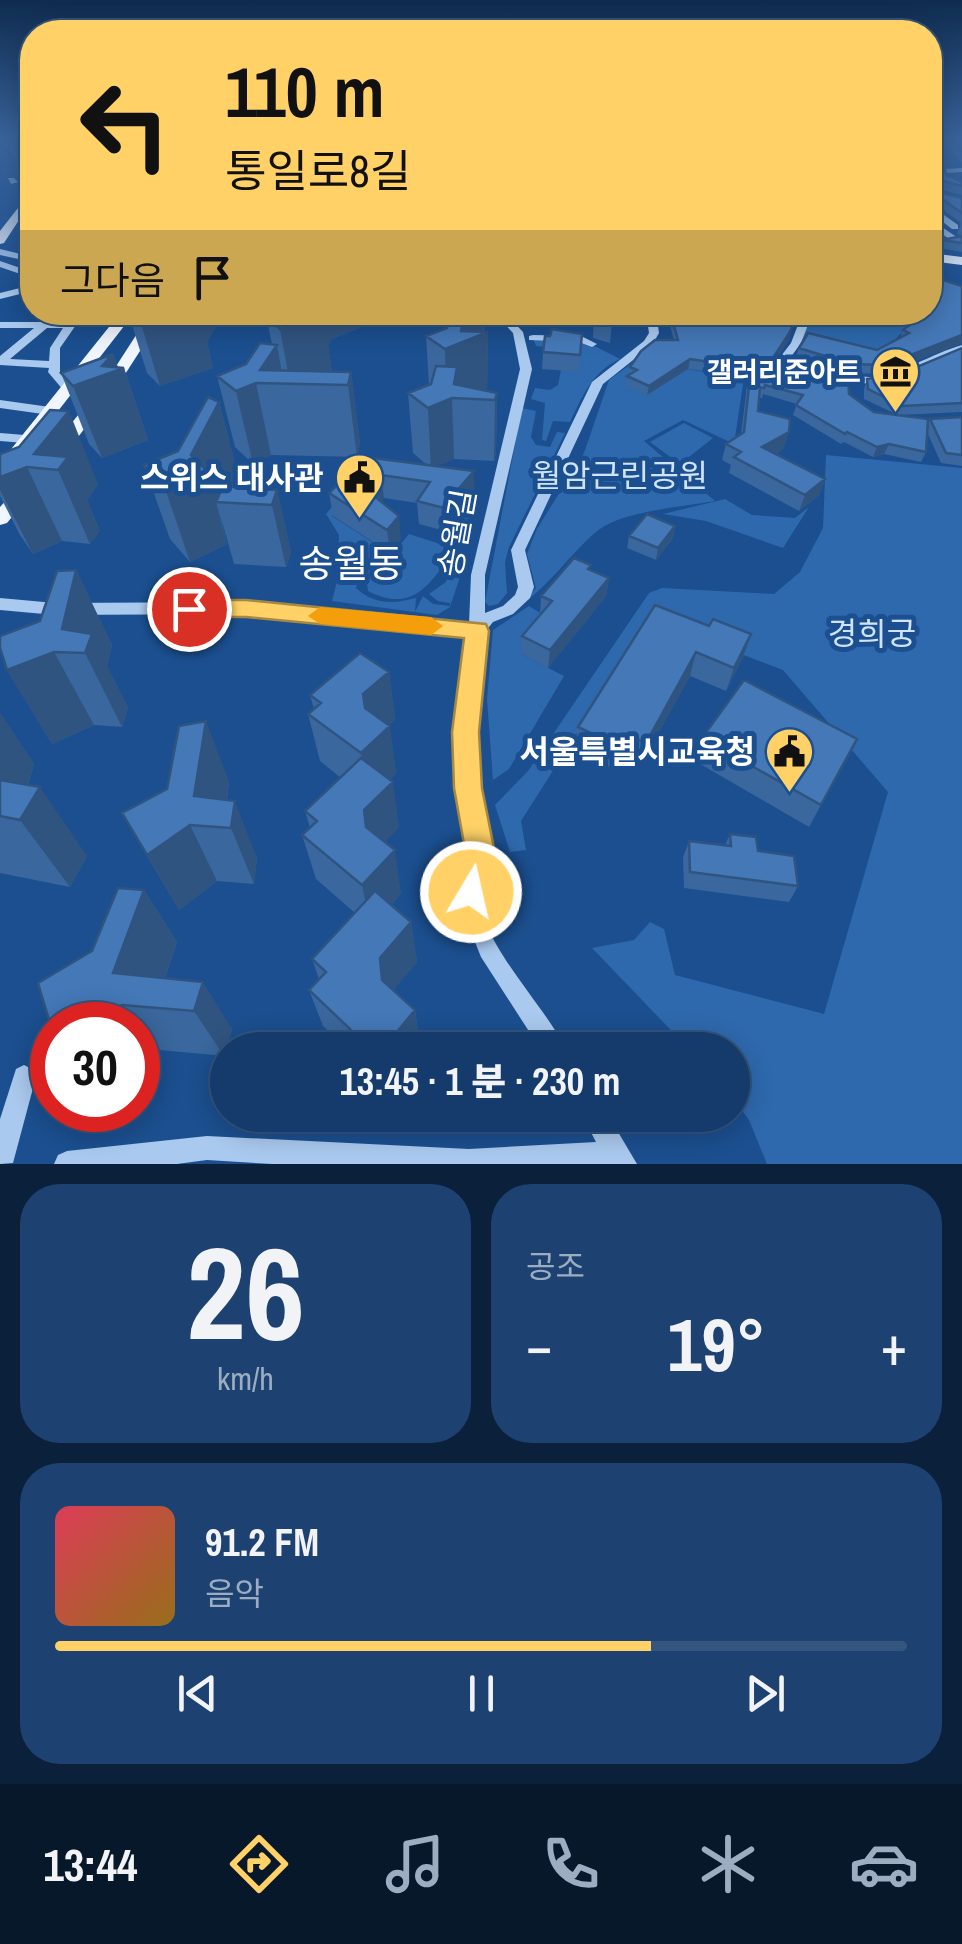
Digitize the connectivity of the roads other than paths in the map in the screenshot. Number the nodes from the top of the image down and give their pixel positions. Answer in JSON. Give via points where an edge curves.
{"nodes":[{"id":1,"x":20,"y":212,"type":"edge"},
{"id":2,"x":942,"y":219,"type":"edge"},
{"id":3,"x":1,"y":236,"type":"edge"},
{"id":4,"x":961,"y":237,"type":"edge"},
{"id":5,"x":22,"y":325,"type":"edge"},
{"id":6,"x":71,"y":325,"type":"joint"},
{"id":7,"x":119,"y":325,"type":"edge"},
{"id":8,"x":150,"y":325,"type":"edge"},
{"id":9,"x":511,"y":325,"type":"edge"},
{"id":10,"x":653,"y":325,"type":"edge"},
{"id":11,"x":803,"y":325,"type":"edge"},
{"id":12,"x":43,"y":326,"type":"junction"},
{"id":13,"x":533,"y":338,"type":"dead end"},
{"id":14,"x":596,"y":346,"type":"dead end"},
{"id":15,"x":962,"y":348,"type":"edge"},
{"id":16,"x":784,"y":360,"type":"junction"},
{"id":17,"x":3,"y":365,"type":"edge"},
{"id":18,"x":54,"y":365,"type":"junction"},
{"id":19,"x":801,"y":365,"type":"edge"},
{"id":20,"x":819,"y":370,"type":"edge"},
{"id":21,"x":771,"y":377,"type":"edge"},
{"id":22,"x":68,"y":389,"type":"junction"},
{"id":23,"x":0,"y":404,"type":"edge"},
{"id":24,"x":50,"y":411,"type":"junction"},
{"id":25,"x":0,"y":437,"type":"edge"},
{"id":26,"x":25,"y":439,"type":"junction"},
{"id":27,"x":0,"y":474,"type":"edge"},
{"id":28,"x":0,"y":519,"type":"edge"},
{"id":29,"x":0,"y":604,"type":"edge"},
{"id":30,"x":477,"y":631,"type":"junction"},
{"id":31,"x":543,"y":1032,"type":"edge"},
{"id":32,"x":24,"y":1077,"type":"dead end"},
{"id":33,"x":604,"y":1132,"type":"edge"},
{"id":34,"x":621,"y":1159,"type":"edge"},
{"id":35,"x":0,"y":1162,"type":"edge"},
{"id":36,"x":67,"y":1164,"type":"edge"}],
"edges":[{"from":1,"to":3,"type":"main road"},
{"from":2,"to":4,"type":"street"},
{"from":5,"to":12,"type":"street"},
{"from":6,"to":12,"type":"street"},
{"from":6,"to":18,"type":"street","via":[[55,348]]},
{"from":7,"to":22,"type":"main road"},
{"from":8,"to":28,"type":"main road","via":[[118,376]]},
{"from":9,"to":30,"type":"street","name":"송월길","via":[[526,369],[481,558]]},
{"from":10,"to":30,"type":"street","via":[[648,343],[598,382],[518,550],[522,598]]},
{"from":11,"to":16,"type":"street"},
{"from":12,"to":17,"type":"street"},
{"from":13,"to":14,"type":"street","via":[[581,339]]},
{"from":15,"to":20,"type":"street","via":[[887,381],[854,386]]},
{"from":16,"to":19,"type":"street"},
{"from":16,"to":21,"type":"street"},
{"from":17,"to":18,"type":"street"},
{"from":18,"to":22,"type":"street"},
{"from":22,"to":24,"type":"main road"},
{"from":23,"to":24,"type":"street"},
{"from":24,"to":26,"type":"main road"},
{"from":25,"to":26,"type":"street"},
{"from":26,"to":27,"type":"main road"},
{"from":29,"to":30,"type":"street","via":[[55,610],[246,608]]},
{"from":30,"to":31,"type":"street","name":"송월길","via":[[466,732],[483,868],[473,882],[471,904],[488,946]]},
{"from":32,"to":35,"type":"street"},
{"from":33,"to":34,"type":"street"},
{"from":34,"to":36,"type":"street","via":[[469,1162],[206,1148]]}]}
